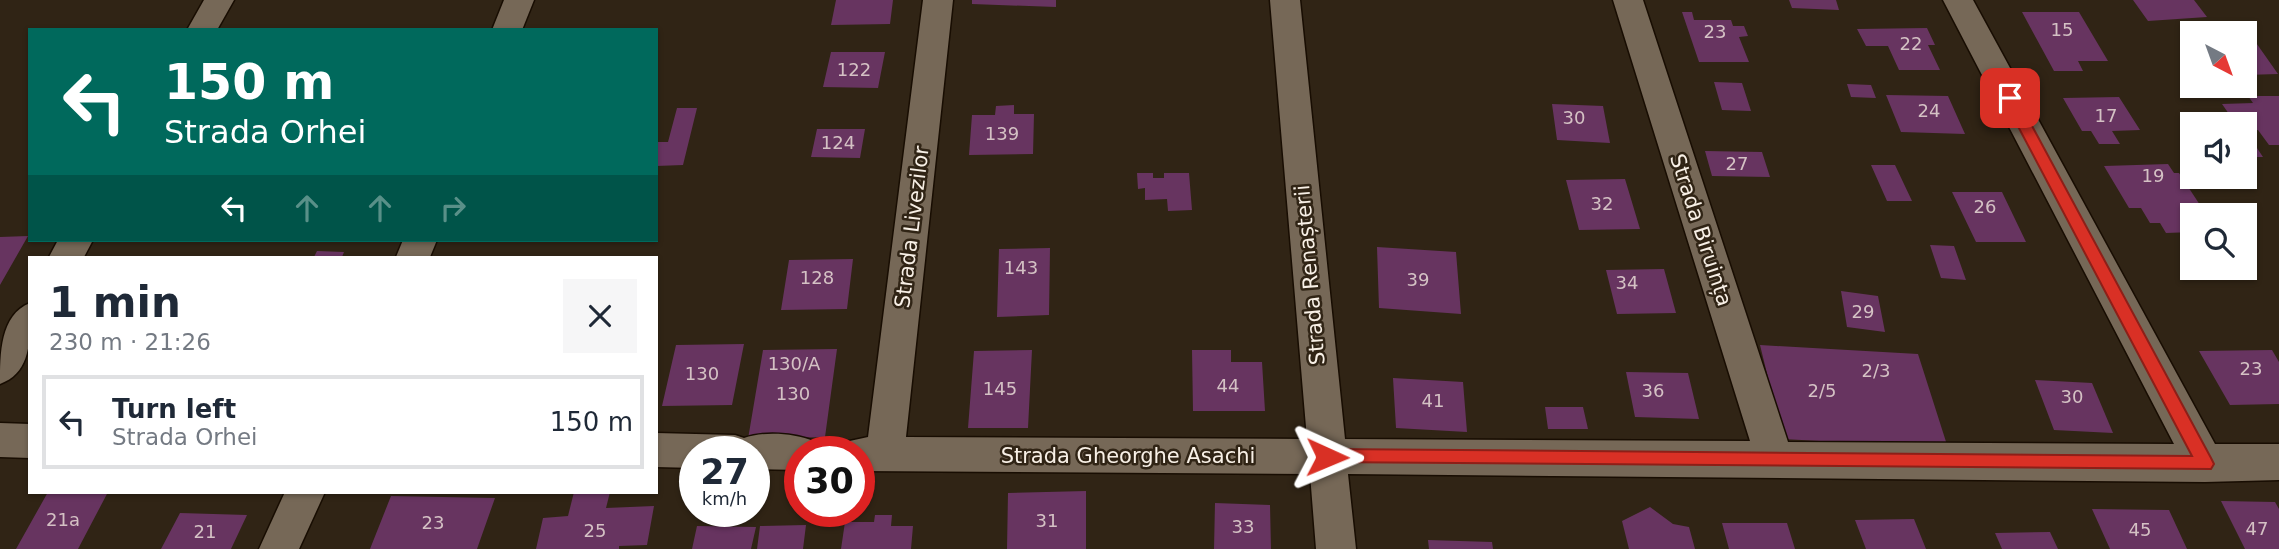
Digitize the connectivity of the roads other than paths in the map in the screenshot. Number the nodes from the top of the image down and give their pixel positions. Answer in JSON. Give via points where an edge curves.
{"nodes":[{"id":1,"x":219,"y":0,"type":"edge"},
{"id":2,"x":519,"y":0,"type":"edge"},
{"id":3,"x":938,"y":0,"type":"edge"},
{"id":4,"x":1285,"y":0,"type":"edge"},
{"id":5,"x":1628,"y":0,"type":"edge"},
{"id":6,"x":1958,"y":0,"type":"edge"},
{"id":7,"x":203,"y":28,"type":"edge"},
{"id":8,"x":508,"y":28,"type":"edge"},
{"id":9,"x":28,"y":321,"type":"edge"},
{"id":10,"x":0,"y":368,"type":"edge"},
{"id":11,"x":875,"y":436,"type":"edge"},
{"id":12,"x":0,"y":440,"type":"edge"},
{"id":13,"x":28,"y":441,"type":"edge"},
{"id":14,"x":658,"y":450,"type":"edge"},
{"id":15,"x":679,"y":451,"type":"edge"},
{"id":16,"x":875,"y":454,"type":"edge"},
{"id":17,"x":1327,"y":457,"type":"junction"},
{"id":18,"x":1775,"y":460,"type":"junction"},
{"id":19,"x":2279,"y":462,"type":"edge"},
{"id":20,"x":2205,"y":464,"type":"junction"},
{"id":21,"x":305,"y":494,"type":"edge"},
{"id":22,"x":279,"y":549,"type":"edge"},
{"id":23,"x":1336,"y":549,"type":"edge"}],
"edges":[{"from":1,"to":7,"type":"street"},
{"from":2,"to":8,"type":"street"},
{"from":3,"to":11,"type":"street","name":"Strada Livezilor"},
{"from":4,"to":17,"type":"street","name":"Strada Renașterii"},
{"from":5,"to":18,"type":"street","name":"Strada Biruința"},
{"from":6,"to":20,"type":"street"},
{"from":9,"to":10,"type":"street"},
{"from":12,"to":13,"type":"street"},
{"from":14,"to":15,"type":"street"},
{"from":16,"to":17,"type":"street","name":"Strada Gheorghe Asachi"},
{"from":17,"to":18,"type":"street","name":"Strada Gheorghe Asachi"},
{"from":17,"to":23,"type":"street","name":"Strada Renașterii"},
{"from":18,"to":20,"type":"street","name":"Strada Gheorghe Asachi"},
{"from":19,"to":20,"type":"street","name":"Strada Gheorghe Asachi"},
{"from":21,"to":22,"type":"street"}]}
